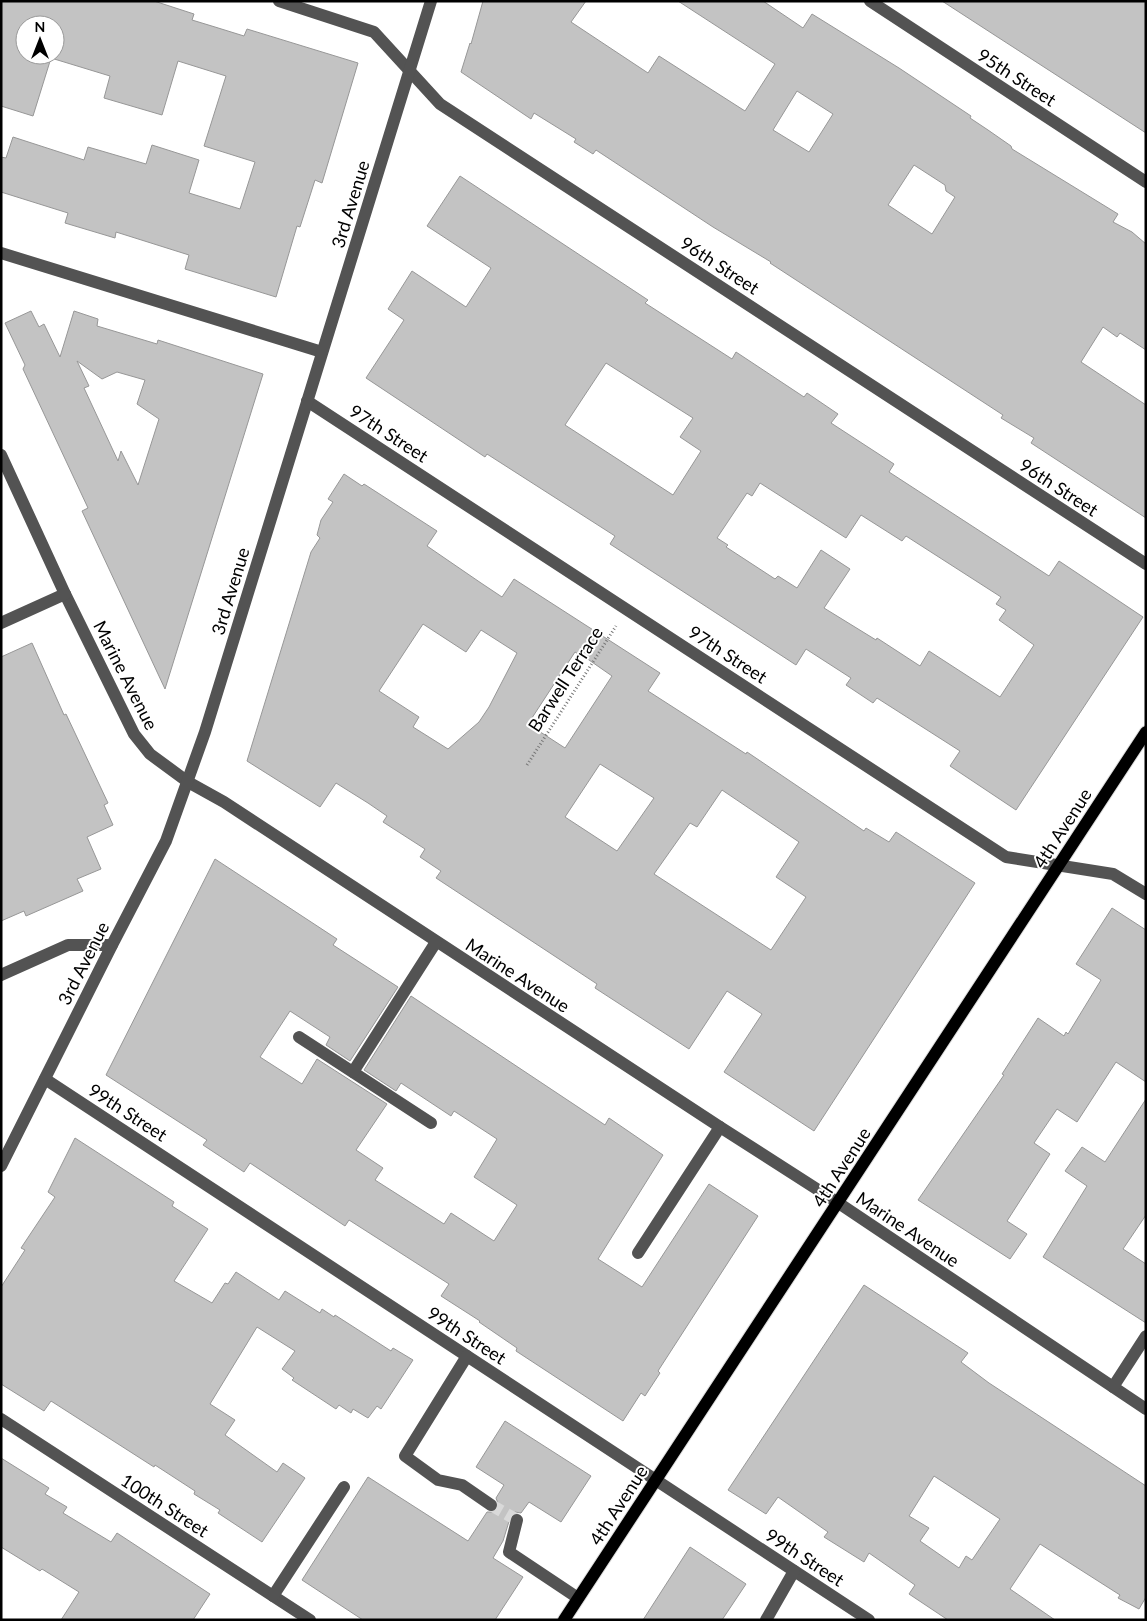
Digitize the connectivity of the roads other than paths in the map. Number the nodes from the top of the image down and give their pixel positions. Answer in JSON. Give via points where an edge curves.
{"nodes":[{"id":1,"x":279,"y":1,"type":"edge"},
{"id":2,"x":431,"y":1,"type":"edge"},
{"id":3,"x":870,"y":1,"type":"edge"},
{"id":4,"x":410,"y":70,"type":"junction"},
{"id":5,"x":1146,"y":182,"type":"edge"},
{"id":6,"x":1,"y":254,"type":"edge"},
{"id":7,"x":322,"y":352,"type":"junction"},
{"id":8,"x":307,"y":400,"type":"junction"},
{"id":9,"x":1,"y":455,"type":"edge"},
{"id":10,"x":1146,"y":564,"type":"edge"},
{"id":11,"x":65,"y":594,"type":"junction"},
{"id":12,"x":1,"y":624,"type":"edge"},
{"id":13,"x":1146,"y":732,"type":"edge"},
{"id":14,"x":188,"y":782,"type":"junction"},
{"id":15,"x":1058,"y":865,"type":"junction"},
{"id":16,"x":1146,"y":894,"type":"edge"},
{"id":17,"x":436,"y":942,"type":"junction"},
{"id":18,"x":112,"y":945,"type":"junction"},
{"id":19,"x":1,"y":975,"type":"edge"},
{"id":20,"x":299,"y":1037,"type":"dead end"},
{"id":21,"x":353,"y":1072,"type":"junction"},
{"id":22,"x":45,"y":1079,"type":"junction"},
{"id":23,"x":432,"y":1123,"type":"dead end"},
{"id":24,"x":720,"y":1127,"type":"junction"},
{"id":25,"x":1,"y":1166,"type":"edge"},
{"id":26,"x":837,"y":1202,"type":"junction"},
{"id":27,"x":638,"y":1253,"type":"dead end"},
{"id":28,"x":1146,"y":1336,"type":"edge"},
{"id":29,"x":467,"y":1356,"type":"junction"},
{"id":30,"x":1113,"y":1387,"type":"junction"},
{"id":31,"x":1146,"y":1409,"type":"edge"},
{"id":32,"x":1,"y":1419,"type":"edge"},
{"id":33,"x":656,"y":1480,"type":"junction"},
{"id":34,"x":344,"y":1487,"type":"dead end"},
{"id":35,"x":491,"y":1505,"type":"tunnel mouth"},
{"id":36,"x":517,"y":1520,"type":"dead end"},
{"id":37,"x":794,"y":1571,"type":"junction"},
{"id":38,"x":273,"y":1596,"type":"junction"},
{"id":39,"x":578,"y":1598,"type":"junction"},
{"id":40,"x":310,"y":1620,"type":"edge"},
{"id":41,"x":564,"y":1620,"type":"edge"},
{"id":42,"x":766,"y":1620,"type":"edge"},
{"id":43,"x":869,"y":1620,"type":"edge"}],
"edges":[{"from":1,"to":4,"type":"street","name":"96th Street","via":[[374,32]]},
{"from":2,"to":4,"type":"street","name":"3rd Avenue"},
{"from":3,"to":5,"type":"street","name":"95th Street"},
{"from":4,"to":7,"type":"street","name":"3rd Avenue"},
{"from":4,"to":10,"type":"street","name":"96th Street","via":[[440,104]]},
{"from":6,"to":7,"type":"street"},
{"from":7,"to":8,"type":"street","name":"3rd Avenue"},
{"from":8,"to":14,"type":"street","name":"3rd Avenue"},
{"from":8,"to":15,"type":"street","name":"97th Street","via":[[1006,857]]},
{"from":9,"to":11,"type":"street","name":"Marine Avenue"},
{"from":11,"to":12,"type":"street"},
{"from":11,"to":14,"type":"street","name":"Marine Avenue","via":[[134,734],[150,754]]},
{"from":13,"to":15,"type":"main road","name":"4th Avenue"},
{"from":14,"to":17,"type":"street","name":"Marine Avenue","via":[[224,802]]},
{"from":14,"to":18,"type":"street","name":"3rd Avenue","via":[[166,841]]},
{"from":15,"to":16,"type":"street","name":"97th Street","via":[[1113,874]]},
{"from":15,"to":26,"type":"main road","name":"4th Avenue"},
{"from":17,"to":21,"type":"street"},
{"from":17,"to":24,"type":"street","name":"Marine Avenue"},
{"from":18,"to":19,"type":"street","via":[[68,945]]},
{"from":18,"to":22,"type":"street","name":"3rd Avenue"},
{"from":20,"to":21,"type":"street"},
{"from":21,"to":23,"type":"street"},
{"from":22,"to":25,"type":"street","name":"3rd Avenue"},
{"from":22,"to":29,"type":"street","name":"99th Street"},
{"from":24,"to":26,"type":"street","name":"Marine Avenue"},
{"from":24,"to":27,"type":"street"},
{"from":26,"to":30,"type":"street","name":"Marine Avenue"},
{"from":26,"to":33,"type":"main road","name":"4th Avenue"},
{"from":28,"to":30,"type":"street"},
{"from":29,"to":33,"type":"street","name":"99th Street"},
{"from":29,"to":35,"type":"street","via":[[405,1456],[438,1480],[462,1485]]},
{"from":30,"to":31,"type":"street","name":"Marine Avenue"},
{"from":32,"to":38,"type":"street","name":"100th Street"},
{"from":33,"to":37,"type":"street","name":"99th Street"},
{"from":33,"to":39,"type":"main road","name":"4th Avenue"},
{"from":34,"to":38,"type":"street"},
{"from":36,"to":39,"type":"street","via":[[509,1552]]},
{"from":37,"to":42,"type":"street"},
{"from":37,"to":43,"type":"street","name":"99th Street"},
{"from":38,"to":40,"type":"street","name":"100th Street"},
{"from":39,"to":41,"type":"main road","name":"4th Avenue"}]}
